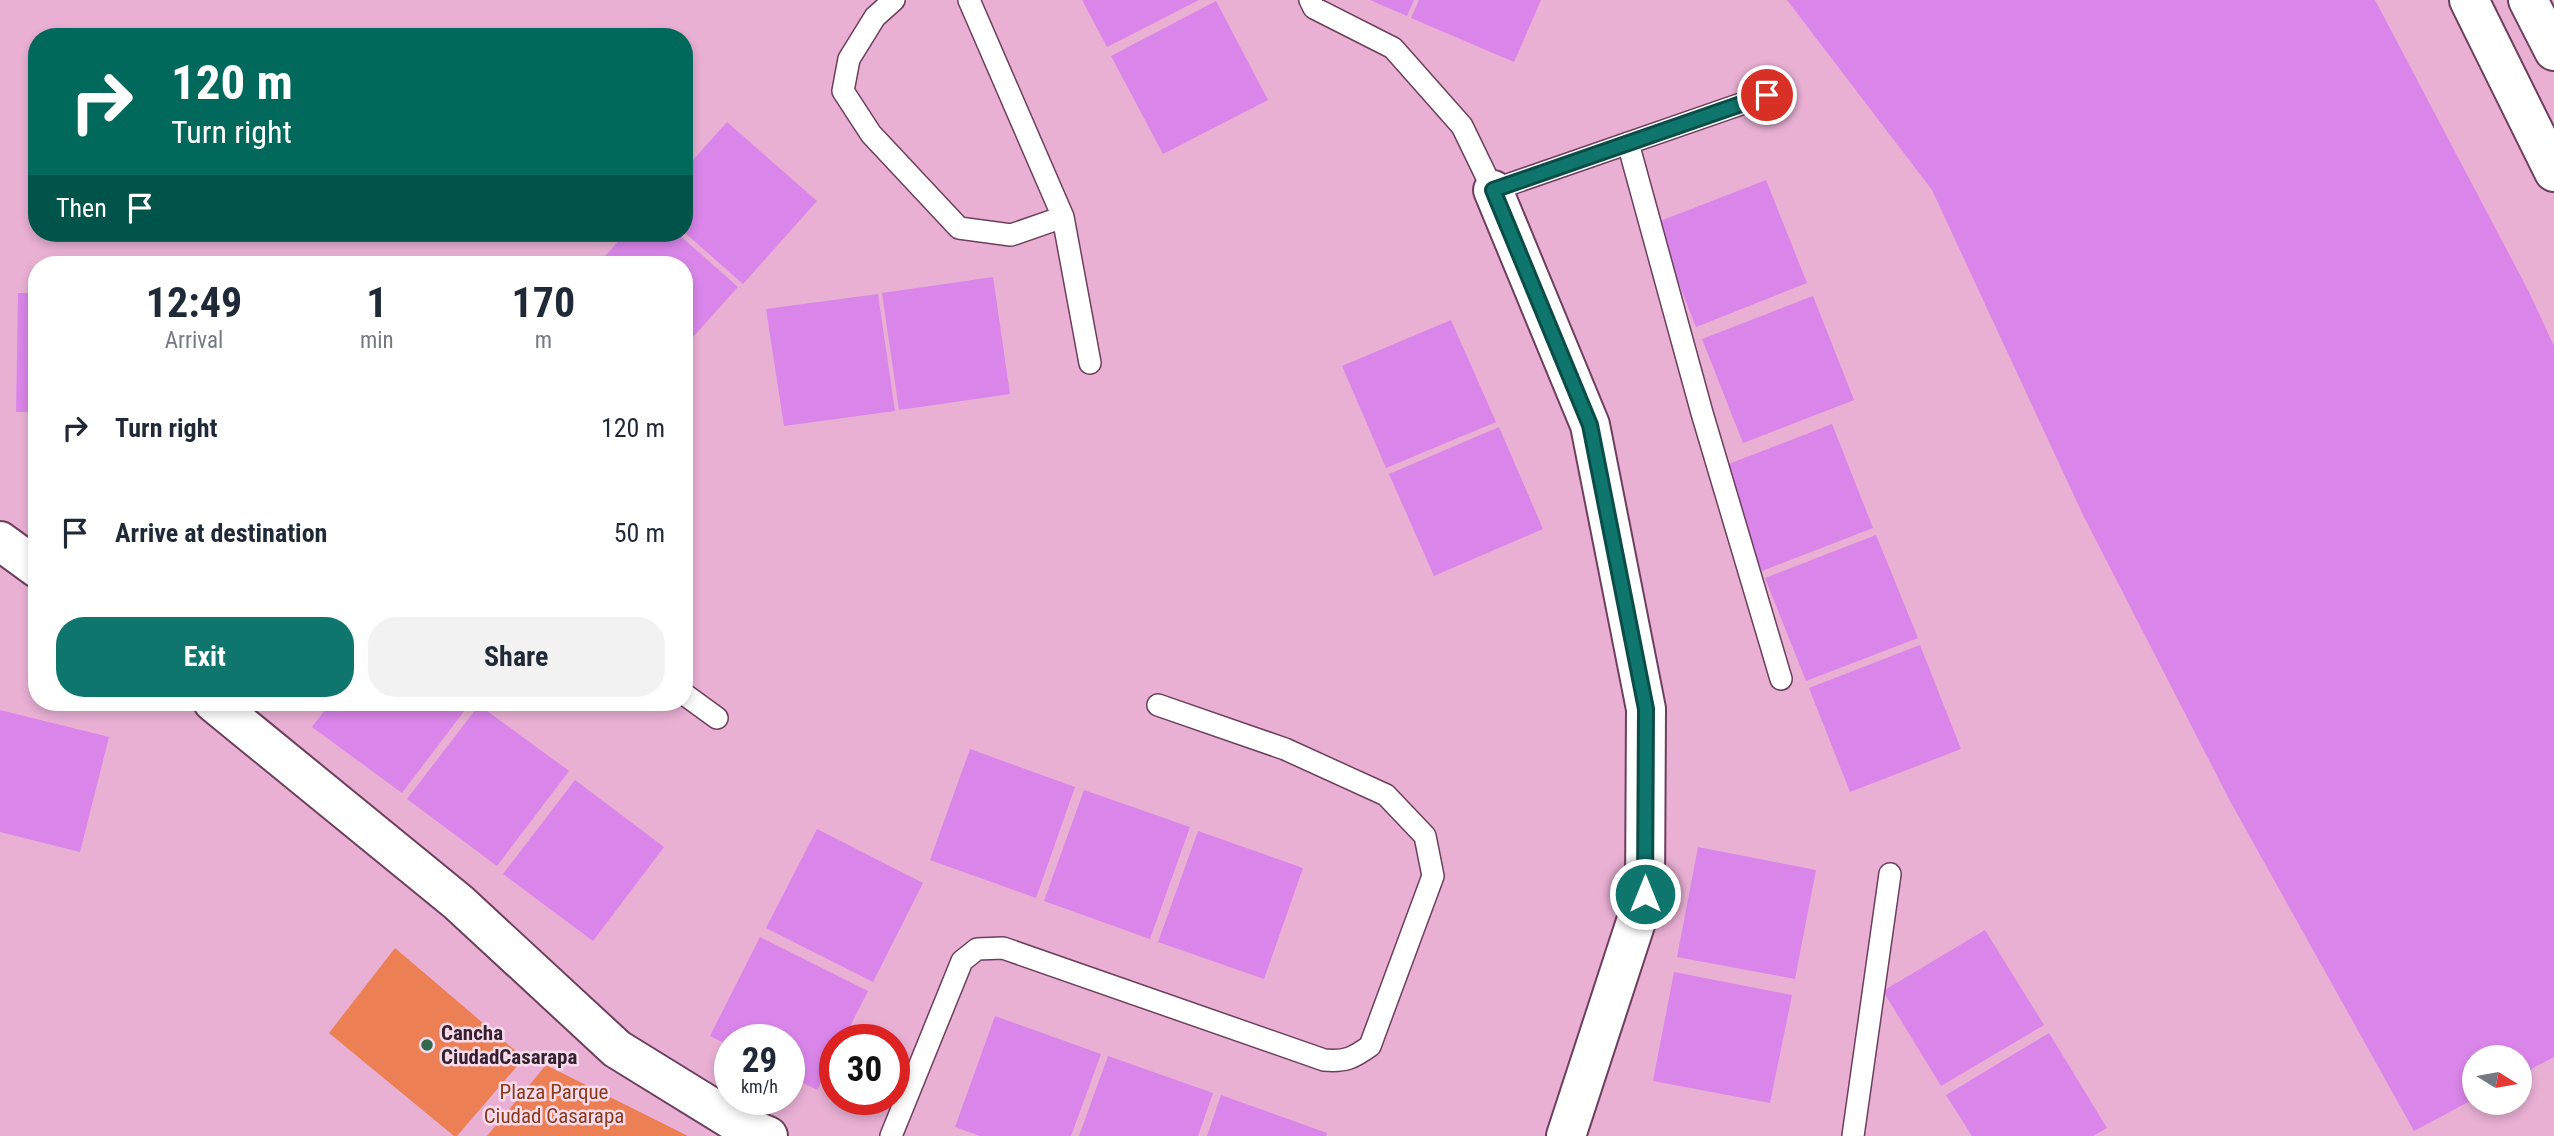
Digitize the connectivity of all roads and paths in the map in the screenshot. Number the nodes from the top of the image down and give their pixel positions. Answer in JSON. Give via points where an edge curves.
{"nodes":[{"id":1,"x":894,"y":0,"type":"edge"},
{"id":2,"x":969,"y":0,"type":"edge"},
{"id":3,"x":1310,"y":0,"type":"edge"},
{"id":4,"x":2469,"y":0,"type":"edge"},
{"id":5,"x":2528,"y":0,"type":"edge"},
{"id":6,"x":2554,"y":51,"type":"edge"},
{"id":7,"x":1767,"y":95,"type":"dead end"},
{"id":8,"x":1628,"y":143,"type":"junction"},
{"id":9,"x":2554,"y":172,"type":"edge"},
{"id":10,"x":1493,"y":190,"type":"junction"},
{"id":11,"x":1063,"y":217,"type":"junction"},
{"id":12,"x":1090,"y":363,"type":"dead end"},
{"id":13,"x":0,"y":541,"type":"edge"},
{"id":14,"x":28,"y":561,"type":"edge"},
{"id":15,"x":1781,"y":679,"type":"dead end"},
{"id":16,"x":693,"y":701,"type":"edge"},
{"id":17,"x":1158,"y":705,"type":"dead end"},
{"id":18,"x":228,"y":711,"type":"edge"},
{"id":19,"x":717,"y":718,"type":"dead end"},
{"id":20,"x":1889,"y":874,"type":"dead end"},
{"id":21,"x":768,"y":1136,"type":"edge"},
{"id":22,"x":891,"y":1136,"type":"edge"},
{"id":23,"x":1566,"y":1136,"type":"edge"},
{"id":24,"x":1853,"y":1136,"type":"edge"}],
"edges":[{"from":1,"to":11,"type":"lane","via":[[875,17],[849,59],[843,92],[871,134],[959,228],[1011,235]]},
{"from":2,"to":11,"type":"lane"},
{"from":3,"to":10,"type":"lane","via":[[1314,8],[1393,48],[1462,126]]},
{"from":4,"to":9,"type":"street"},
{"from":5,"to":6,"type":"street"},
{"from":7,"to":8,"type":"lane"},
{"from":8,"to":10,"type":"lane"},
{"from":8,"to":15,"type":"lane"},
{"from":10,"to":23,"type":"street","via":[[1590,425],[1646,709],[1645,894]]},
{"from":11,"to":12,"type":"lane"},
{"from":13,"to":14,"type":"street"},
{"from":16,"to":19,"type":"lane"},
{"from":17,"to":22,"type":"lane","via":[[1285,749],[1386,795],[1425,836],[1433,876],[1370,1046],[1341,1062],[1324,1060],[1003,948],[977,949],[962,961]]},
{"from":18,"to":21,"type":"street","via":[[458,902],[617,1048],[737,1123]]},
{"from":20,"to":24,"type":"lane"}]}
